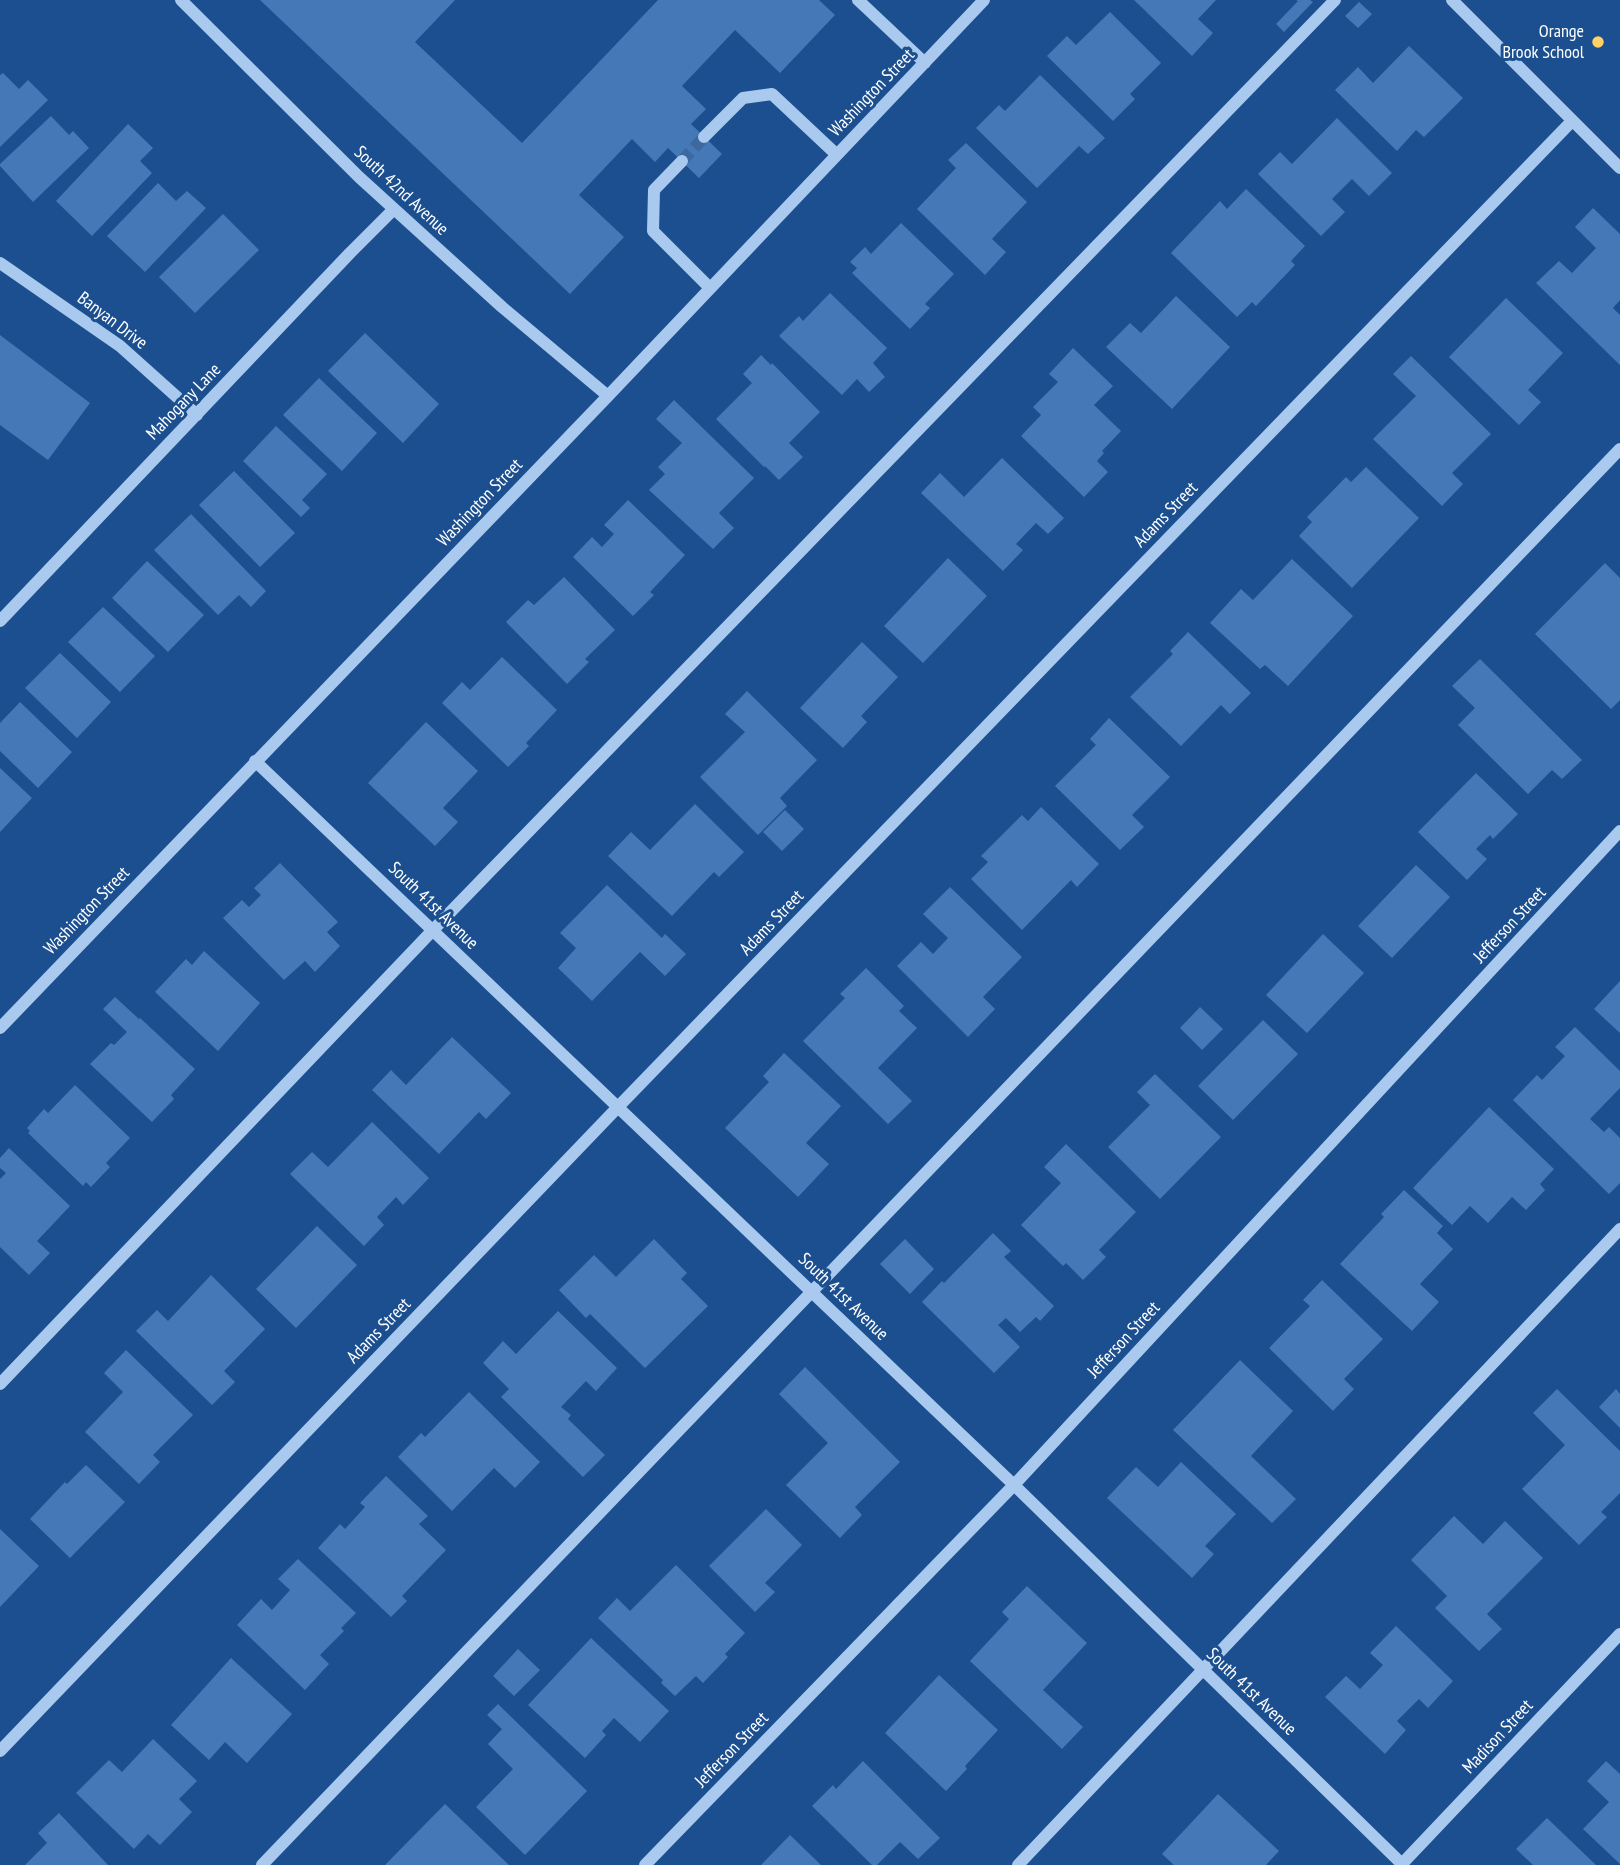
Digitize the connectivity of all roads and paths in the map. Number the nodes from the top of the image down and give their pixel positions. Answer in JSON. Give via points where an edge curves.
{"nodes":[{"id":1,"x":181,"y":0,"type":"edge"},
{"id":2,"x":858,"y":0,"type":"edge"},
{"id":3,"x":984,"y":0,"type":"edge"},
{"id":4,"x":1335,"y":0,"type":"edge"},
{"id":5,"x":1452,"y":0,"type":"edge"},
{"id":6,"x":925,"y":63,"type":"junction"},
{"id":7,"x":1572,"y":121,"type":"junction"},
{"id":8,"x":704,"y":137,"type":"tunnel mouth"},
{"id":9,"x":837,"y":155,"type":"junction"},
{"id":10,"x":682,"y":161,"type":"tunnel mouth"},
{"id":11,"x":1620,"y":168,"type":"edge"},
{"id":12,"x":394,"y":209,"type":"junction"},
{"id":13,"x":0,"y":263,"type":"edge"},
{"id":14,"x":710,"y":288,"type":"junction"},
{"id":15,"x":608,"y":396,"type":"junction"},
{"id":16,"x":197,"y":415,"type":"junction"},
{"id":17,"x":1620,"y":449,"type":"edge"},
{"id":18,"x":0,"y":621,"type":"edge"},
{"id":19,"x":255,"y":761,"type":"junction"},
{"id":20,"x":1620,"y":831,"type":"edge"},
{"id":21,"x":433,"y":930,"type":"junction"},
{"id":22,"x":0,"y":1028,"type":"edge"},
{"id":23,"x":618,"y":1107,"type":"junction"},
{"id":24,"x":1620,"y":1229,"type":"edge"},
{"id":25,"x":811,"y":1291,"type":"junction"},
{"id":26,"x":0,"y":1384,"type":"edge"},
{"id":27,"x":1014,"y":1485,"type":"junction"},
{"id":28,"x":1620,"y":1634,"type":"edge"},
{"id":29,"x":1203,"y":1669,"type":"junction"},
{"id":30,"x":0,"y":1751,"type":"edge"},
{"id":31,"x":262,"y":1865,"type":"edge"},
{"id":32,"x":645,"y":1865,"type":"edge"},
{"id":33,"x":1018,"y":1865,"type":"edge"},
{"id":34,"x":1401,"y":1865,"type":"edge"}],
"edges":[{"from":1,"to":12,"type":"street","name":"South 42nd Avenue"},
{"from":2,"to":6,"type":"street"},
{"from":3,"to":6,"type":"street","name":"Washington Street"},
{"from":4,"to":21,"type":"street"},
{"from":5,"to":7,"type":"street"},
{"from":6,"to":9,"type":"street","name":"Washington Street"},
{"from":7,"to":11,"type":"street"},
{"from":7,"to":23,"type":"street","name":"Adams Street"},
{"from":8,"to":9,"type":"street","via":[[743,98],[772,94]]},
{"from":9,"to":14,"type":"street","name":"Washington Street"},
{"from":10,"to":14,"type":"street","via":[[654,190],[653,231]]},
{"from":12,"to":15,"type":"street","name":"South 42nd Avenue"},
{"from":12,"to":16,"type":"street","name":"Mahogany Lane"},
{"from":13,"to":16,"type":"street","name":"Banyan Drive","via":[[121,346]]},
{"from":14,"to":15,"type":"street","name":"Washington Street"},
{"from":15,"to":19,"type":"street","name":"Washington Street"},
{"from":16,"to":18,"type":"street","name":"Mahogany Lane"},
{"from":17,"to":25,"type":"street"},
{"from":19,"to":21,"type":"street","name":"South 41st Avenue"},
{"from":19,"to":22,"type":"street","name":"Washington Street"},
{"from":20,"to":27,"type":"street","name":"Jefferson Street"},
{"from":21,"to":23,"type":"street","name":"South 41st Avenue"},
{"from":21,"to":26,"type":"street"},
{"from":23,"to":25,"type":"street","name":"South 41st Avenue"},
{"from":23,"to":30,"type":"street","name":"Adams Street"},
{"from":24,"to":29,"type":"street"},
{"from":25,"to":27,"type":"street","name":"South 41st Avenue"},
{"from":25,"to":31,"type":"street"},
{"from":27,"to":29,"type":"street","name":"South 41st Avenue"},
{"from":27,"to":32,"type":"street","name":"Jefferson Street"},
{"from":28,"to":34,"type":"street","name":"Madison Street"},
{"from":29,"to":33,"type":"street"},
{"from":29,"to":34,"type":"street","name":"South 41st Avenue"}]}
